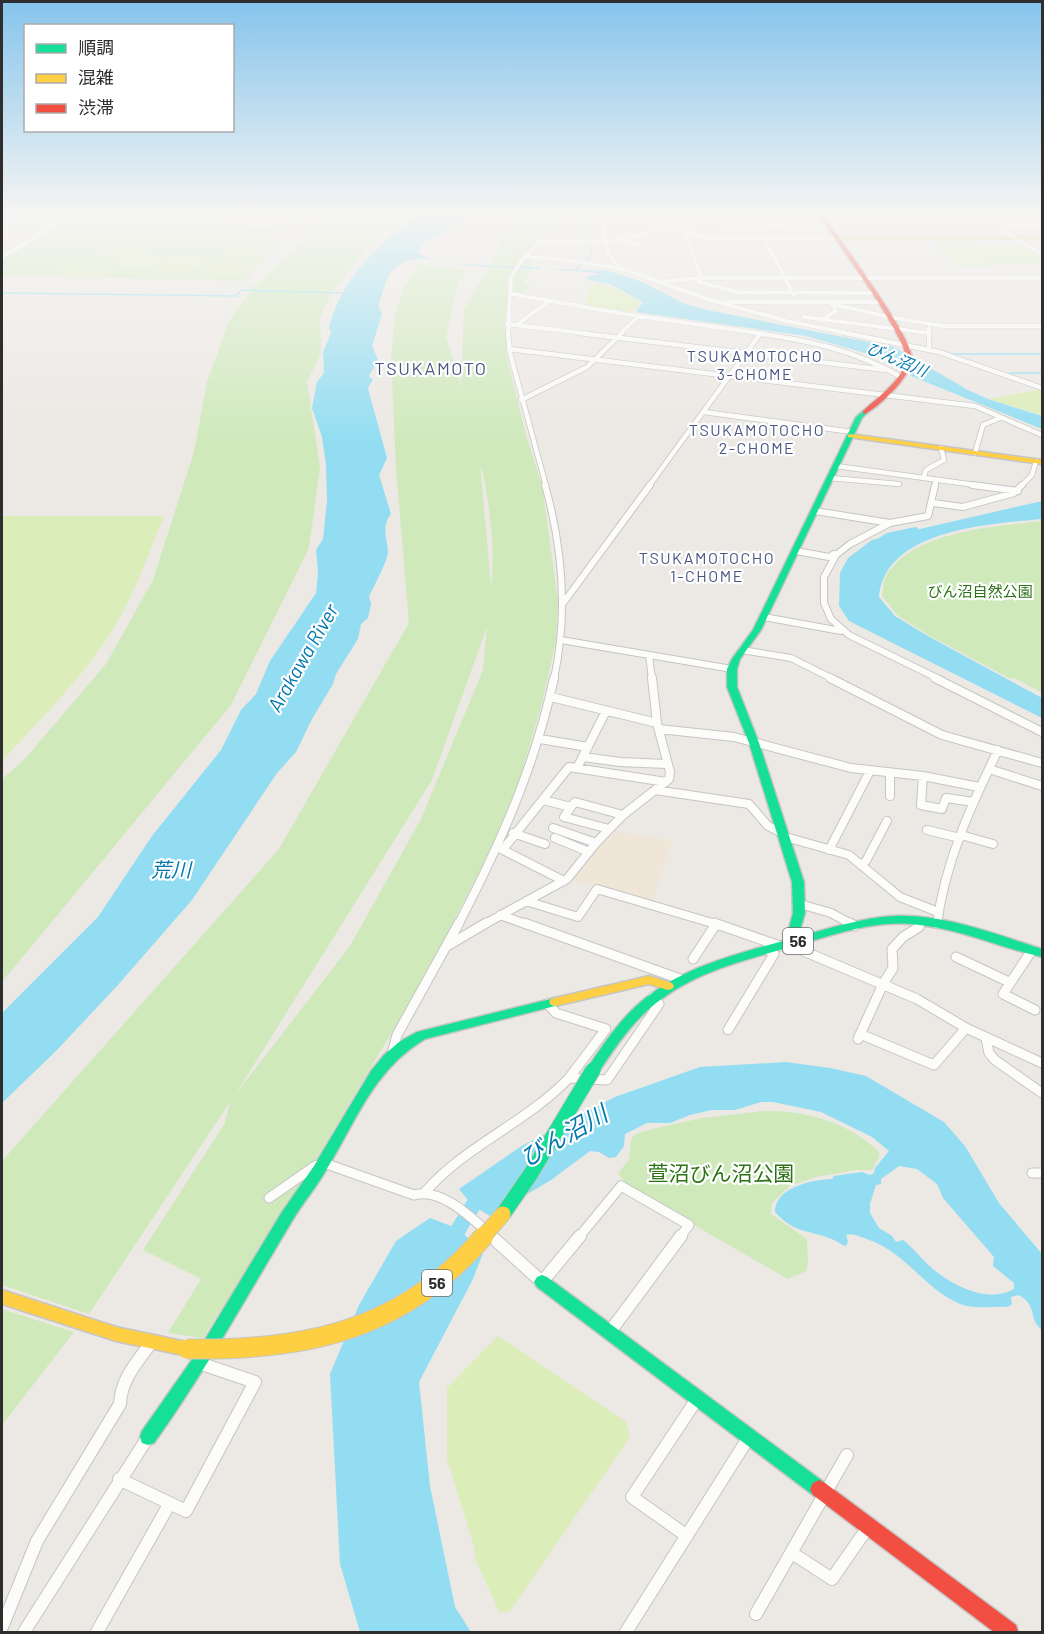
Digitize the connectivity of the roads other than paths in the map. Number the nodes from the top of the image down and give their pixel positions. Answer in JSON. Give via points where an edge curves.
{"nodes":[{"id":1,"x":512,"y":290,"type":"edge"},
{"id":2,"x":686,"y":290,"type":"edge"},
{"id":3,"x":690,"y":290,"type":"edge"},
{"id":4,"x":730,"y":290,"type":"edge"},
{"id":5,"x":871,"y":290,"type":"edge"},
{"id":6,"x":736,"y":292,"type":"junction"},
{"id":7,"x":792,"y":292,"type":"junction"},
{"id":8,"x":512,"y":294,"type":"junction"},
{"id":9,"x":876,"y":297,"type":"junction"},
{"id":10,"x":548,"y":302,"type":"junction"},
{"id":11,"x":721,"y":302,"type":"junction"},
{"id":12,"x":771,"y":302,"type":"junction"},
{"id":13,"x":796,"y":302,"type":"junction"},
{"id":14,"x":831,"y":303,"type":"junction"},
{"id":15,"x":866,"y":312,"type":"junction"},
{"id":16,"x":639,"y":316,"type":"junction"},
{"id":17,"x":804,"y":317,"type":"dead end"},
{"id":18,"x":889,"y":317,"type":"junction"},
{"id":19,"x":821,"y":320,"type":"junction"},
{"id":20,"x":507,"y":324,"type":"junction"},
{"id":21,"x":518,"y":324,"type":"junction"},
{"id":22,"x":929,"y":324,"type":"junction"},
{"id":23,"x":865,"y":326,"type":"junction"},
{"id":24,"x":1042,"y":326,"type":"edge"},
{"id":25,"x":896,"y":329,"type":"junction"},
{"id":26,"x":929,"y":333,"type":"junction"},
{"id":27,"x":760,"y":334,"type":"junction"},
{"id":28,"x":618,"y":338,"type":"junction"},
{"id":29,"x":906,"y":347,"type":"junction"},
{"id":30,"x":509,"y":349,"type":"junction"},
{"id":31,"x":929,"y":350,"type":"junction"},
{"id":32,"x":746,"y":353,"type":"junction"},
{"id":33,"x":596,"y":359,"type":"junction"},
{"id":34,"x":888,"y":370,"type":"junction"},
{"id":35,"x":729,"y":376,"type":"junction"},
{"id":36,"x":902,"y":376,"type":"junction"},
{"id":37,"x":1042,"y":386,"type":"edge"},
{"id":38,"x":885,"y":395,"type":"junction"},
{"id":39,"x":521,"y":400,"type":"junction"},
{"id":40,"x":704,"y":412,"type":"junction"},
{"id":41,"x":1000,"y":418,"type":"junction"},
{"id":42,"x":851,"y":434,"type":"junction"},
{"id":43,"x":1042,"y":435,"type":"edge"},
{"id":44,"x":941,"y":448,"type":"junction"},
{"id":45,"x":975,"y":453,"type":"junction"},
{"id":46,"x":1039,"y":462,"type":"edge"},
{"id":47,"x":836,"y":466,"type":"junction"},
{"id":48,"x":830,"y":478,"type":"junction"},
{"id":49,"x":923,"y":478,"type":"junction"},
{"id":50,"x":936,"y":480,"type":"junction"},
{"id":51,"x":868,"y":482,"type":"junction"},
{"id":52,"x":899,"y":483,"type":"dead end"},
{"id":53,"x":867,"y":488,"type":"dead end"},
{"id":54,"x":1018,"y":491,"type":"junction"},
{"id":55,"x":933,"y":503,"type":"junction"},
{"id":56,"x":814,"y":511,"type":"junction"},
{"id":57,"x":890,"y":523,"type":"junction"},
{"id":58,"x":796,"y":551,"type":"junction"},
{"id":59,"x":836,"y":554,"type":"junction"},
{"id":60,"x":564,"y":602,"type":"junction"},
{"id":61,"x":764,"y":617,"type":"junction"},
{"id":62,"x":846,"y":632,"type":"junction"},
{"id":63,"x":561,"y":640,"type":"junction"},
{"id":64,"x":742,"y":650,"type":"junction"},
{"id":65,"x":649,"y":656,"type":"junction"},
{"id":66,"x":732,"y":669,"type":"junction"},
{"id":67,"x":551,"y":697,"type":"junction"},
{"id":68,"x":606,"y":711,"type":"junction"},
{"id":69,"x":658,"y":726,"type":"junction"},
{"id":70,"x":1042,"y":732,"type":"edge"},
{"id":71,"x":540,"y":739,"type":"junction"},
{"id":72,"x":754,"y":743,"type":"junction"},
{"id":73,"x":588,"y":747,"type":"junction"},
{"id":74,"x":998,"y":750,"type":"junction"},
{"id":75,"x":583,"y":757,"type":"junction"},
{"id":76,"x":666,"y":764,"type":"junction"},
{"id":77,"x":1042,"y":764,"type":"edge"},
{"id":78,"x":577,"y":768,"type":"junction"},
{"id":79,"x":989,"y":769,"type":"junction"},
{"id":80,"x":870,"y":771,"type":"junction"},
{"id":81,"x":890,"y":773,"type":"junction"},
{"id":82,"x":923,"y":776,"type":"junction"},
{"id":83,"x":666,"y":782,"type":"junction"},
{"id":84,"x":1042,"y":786,"type":"edge"},
{"id":85,"x":979,"y":787,"type":"junction"},
{"id":86,"x":655,"y":790,"type":"junction"},
{"id":87,"x":890,"y":796,"type":"dead end"},
{"id":88,"x":543,"y":800,"type":"junction"},
{"id":89,"x":974,"y":802,"type":"junction"},
{"id":90,"x":571,"y":807,"type":"junction"},
{"id":91,"x":623,"y":816,"type":"junction"},
{"id":92,"x":887,"y":821,"type":"dead end"},
{"id":93,"x":553,"y":828,"type":"dead end"},
{"id":94,"x":609,"y":829,"type":"junction"},
{"id":95,"x":506,"y":830,"type":"junction"},
{"id":96,"x":927,"y":830,"type":"dead end"},
{"id":97,"x":516,"y":834,"type":"junction"},
{"id":98,"x":782,"y":835,"type":"junction"},
{"id":99,"x":961,"y":837,"type":"junction"},
{"id":100,"x":555,"y":838,"type":"dead end"},
{"id":101,"x":596,"y":843,"type":"junction"},
{"id":102,"x":993,"y":843,"type":"dead end"},
{"id":103,"x":545,"y":844,"type":"dead end"},
{"id":104,"x":501,"y":848,"type":"junction"},
{"id":105,"x":830,"y":850,"type":"junction"},
{"id":106,"x":589,"y":852,"type":"junction"},
{"id":107,"x":861,"y":865,"type":"junction"},
{"id":108,"x":564,"y":881,"type":"junction"},
{"id":109,"x":526,"y":901,"type":"junction"},
{"id":110,"x":800,"y":904,"type":"junction"},
{"id":111,"x":501,"y":915,"type":"junction"},
{"id":112,"x":937,"y":918,"type":"junction"},
{"id":113,"x":920,"y":921,"type":"junction"},
{"id":114,"x":716,"y":924,"type":"junction"},
{"id":115,"x":855,"y":926,"type":"junction"},
{"id":116,"x":786,"y":944,"type":"junction"},
{"id":117,"x":448,"y":946,"type":"junction"},
{"id":118,"x":767,"y":949,"type":"junction"},
{"id":119,"x":1037,"y":951,"type":"edge"},
{"id":120,"x":956,"y":957,"type":"dead end"},
{"id":121,"x":693,"y":959,"type":"dead end"},
{"id":122,"x":681,"y":980,"type":"junction"},
{"id":123,"x":1009,"y":982,"type":"junction"},
{"id":124,"x":883,"y":984,"type":"junction"},
{"id":125,"x":668,"y":986,"type":"junction"},
{"id":126,"x":653,"y":997,"type":"junction"},
{"id":127,"x":548,"y":1004,"type":"junction"},
{"id":128,"x":1035,"y":1010,"type":"dead end"},
{"id":129,"x":966,"y":1028,"type":"junction"},
{"id":130,"x":728,"y":1030,"type":"dead end"},
{"id":131,"x":986,"y":1038,"type":"junction"},
{"id":132,"x":391,"y":1054,"type":"junction"},
{"id":133,"x":1042,"y":1063,"type":"edge"},
{"id":134,"x":569,"y":1078,"type":"junction"},
{"id":135,"x":1042,"y":1093,"type":"edge"},
{"id":136,"x":324,"y":1163,"type":"junction"},
{"id":137,"x":425,"y":1192,"type":"junction"},
{"id":138,"x":269,"y":1198,"type":"dead end"},
{"id":139,"x":542,"y":1282,"type":"junction"},
{"id":140,"x":2,"y":1297,"type":"edge"},
{"id":141,"x":609,"y":1333,"type":"junction"},
{"id":142,"x":151,"y":1343,"type":"junction"},
{"id":143,"x":199,"y":1363,"type":"junction"},
{"id":144,"x":697,"y":1398,"type":"junction"},
{"id":145,"x":148,"y":1437,"type":"joint"},
{"id":146,"x":749,"y":1437,"type":"junction"},
{"id":147,"x":847,"y":1455,"type":"dead end"},
{"id":148,"x":119,"y":1479,"type":"junction"},
{"id":149,"x":825,"y":1495,"type":"junction"},
{"id":150,"x":170,"y":1503,"type":"junction"},
{"id":151,"x":868,"y":1527,"type":"junction"},
{"id":152,"x":687,"y":1536,"type":"junction"},
{"id":153,"x":792,"y":1552,"type":"junction"},
{"id":154,"x":756,"y":1614,"type":"dead end"},
{"id":155,"x":2,"y":1627,"type":"edge"},
{"id":156,"x":24,"y":1632,"type":"edge"},
{"id":157,"x":97,"y":1632,"type":"edge"},
{"id":158,"x":626,"y":1632,"type":"edge"},
{"id":159,"x":1009,"y":1632,"type":"edge"}],
"edges":[{"from":1,"to":8,"type":"street"},
{"from":2,"to":29,"type":"street","via":[[787,321]]},
{"from":3,"to":11,"type":"street"},
{"from":4,"to":6,"type":"street"},
{"from":5,"to":9,"type":"street"},
{"from":6,"to":7,"type":"street"},
{"from":6,"to":12,"type":"street"},
{"from":7,"to":9,"type":"street"},
{"from":7,"to":13,"type":"street"},
{"from":8,"to":10,"type":"street"},
{"from":8,"to":20,"type":"street"},
{"from":9,"to":14,"type":"street"},
{"from":9,"to":18,"type":"street"},
{"from":10,"to":16,"type":"street"},
{"from":10,"to":21,"type":"street"},
{"from":11,"to":12,"type":"street"},
{"from":11,"to":29,"type":"street"},
{"from":12,"to":13,"type":"street"},
{"from":13,"to":14,"type":"street"},
{"from":14,"to":15,"type":"street"},
{"from":14,"to":19,"type":"street","via":[[836,311]]},
{"from":15,"to":18,"type":"street"},
{"from":15,"to":23,"type":"street","via":[[862,322]]},
{"from":16,"to":27,"type":"street"},
{"from":16,"to":28,"type":"street"},
{"from":17,"to":19,"type":"street"},
{"from":18,"to":22,"type":"street"},
{"from":18,"to":25,"type":"street"},
{"from":19,"to":23,"type":"street"},
{"from":20,"to":21,"type":"street"},
{"from":20,"to":30,"type":"street"},
{"from":21,"to":28,"type":"street"},
{"from":22,"to":24,"type":"street"},
{"from":22,"to":26,"type":"street"},
{"from":23,"to":25,"type":"street"},
{"from":25,"to":26,"type":"street"},
{"from":25,"to":29,"type":"street"},
{"from":26,"to":31,"type":"street"},
{"from":27,"to":32,"type":"street"},
{"from":27,"to":34,"type":"street","via":[[805,340],[878,363]]},
{"from":28,"to":32,"type":"street"},
{"from":28,"to":33,"type":"street"},
{"from":29,"to":31,"type":"street"},
{"from":29,"to":36,"type":"street","via":[[909,361]]},
{"from":30,"to":33,"type":"street"},
{"from":30,"to":39,"type":"street"},
{"from":31,"to":37,"type":"street"},
{"from":32,"to":34,"type":"street"},
{"from":32,"to":35,"type":"street"},
{"from":33,"to":35,"type":"street"},
{"from":33,"to":39,"type":"street"},
{"from":34,"to":36,"type":"street"},
{"from":35,"to":38,"type":"street"},
{"from":35,"to":40,"type":"street"},
{"from":36,"to":38,"type":"street"},
{"from":38,"to":41,"type":"street","via":[[975,406]]},
{"from":38,"to":42,"type":"street","via":[[862,413]]},
{"from":39,"to":60,"type":"street","via":[[556,523]]},
{"from":40,"to":42,"type":"street"},
{"from":40,"to":60,"type":"street"},
{"from":41,"to":43,"type":"street"},
{"from":41,"to":45,"type":"street","via":[[983,424]]},
{"from":42,"to":44,"type":"street"},
{"from":42,"to":47,"type":"street"},
{"from":44,"to":45,"type":"street"},
{"from":44,"to":49,"type":"street","via":[[944,460],[926,470]]},
{"from":45,"to":46,"type":"street"},
{"from":46,"to":54,"type":"street"},
{"from":47,"to":48,"type":"street"},
{"from":47,"to":49,"type":"street"},
{"from":48,"to":51,"type":"street"},
{"from":48,"to":56,"type":"street"},
{"from":49,"to":50,"type":"street"},
{"from":50,"to":54,"type":"street"},
{"from":50,"to":55,"type":"street"},
{"from":51,"to":52,"type":"street"},
{"from":51,"to":53,"type":"street"},
{"from":54,"to":55,"type":"street","via":[[963,507]]},
{"from":55,"to":57,"type":"street","via":[[928,516]]},
{"from":56,"to":57,"type":"street"},
{"from":56,"to":58,"type":"street"},
{"from":57,"to":59,"type":"street"},
{"from":58,"to":59,"type":"street","via":[[829,557]]},
{"from":58,"to":61,"type":"street"},
{"from":59,"to":62,"type":"street","via":[[826,567],[822,601],[831,620]]},
{"from":60,"to":63,"type":"street"},
{"from":61,"to":62,"type":"street"},
{"from":61,"to":64,"type":"street"},
{"from":62,"to":70,"type":"street"},
{"from":63,"to":65,"type":"street"},
{"from":63,"to":67,"type":"street"},
{"from":64,"to":66,"type":"street"},
{"from":64,"to":74,"type":"street","via":[[791,658],[942,735]]},
{"from":65,"to":66,"type":"street"},
{"from":65,"to":69,"type":"street"},
{"from":66,"to":72,"type":"street","via":[[732,687]]},
{"from":67,"to":68,"type":"street"},
{"from":67,"to":71,"type":"street"},
{"from":68,"to":69,"type":"street"},
{"from":68,"to":73,"type":"street"},
{"from":69,"to":72,"type":"street"},
{"from":69,"to":76,"type":"street"},
{"from":71,"to":73,"type":"street"},
{"from":71,"to":95,"type":"street"},
{"from":72,"to":80,"type":"street"},
{"from":72,"to":98,"type":"street"},
{"from":73,"to":75,"type":"street"},
{"from":74,"to":77,"type":"street"},
{"from":74,"to":79,"type":"street"},
{"from":75,"to":76,"type":"street"},
{"from":75,"to":78,"type":"street"},
{"from":76,"to":83,"type":"street","via":[[670,772]]},
{"from":78,"to":83,"type":"street"},
{"from":78,"to":88,"type":"street","via":[[569,768]]},
{"from":79,"to":84,"type":"street"},
{"from":79,"to":85,"type":"street"},
{"from":80,"to":81,"type":"street"},
{"from":80,"to":105,"type":"street"},
{"from":81,"to":82,"type":"street"},
{"from":81,"to":87,"type":"street"},
{"from":82,"to":85,"type":"street"},
{"from":82,"to":89,"type":"street","via":[[921,805],[942,809],[946,798]]},
{"from":83,"to":86,"type":"street"},
{"from":85,"to":89,"type":"street"},
{"from":86,"to":91,"type":"street"},
{"from":86,"to":98,"type":"street","via":[[749,804],[767,827]]},
{"from":88,"to":90,"type":"street"},
{"from":88,"to":97,"type":"street"},
{"from":89,"to":99,"type":"street"},
{"from":90,"to":91,"type":"street","via":[[575,802]]},
{"from":90,"to":94,"type":"street","via":[[564,817]]},
{"from":91,"to":94,"type":"street"},
{"from":92,"to":107,"type":"street"},
{"from":93,"to":101,"type":"street"},
{"from":94,"to":101,"type":"street"},
{"from":95,"to":97,"type":"street"},
{"from":95,"to":104,"type":"street"},
{"from":96,"to":99,"type":"street"},
{"from":97,"to":103,"type":"street"},
{"from":97,"to":104,"type":"street"},
{"from":98,"to":105,"type":"street"},
{"from":98,"to":110,"type":"street","via":[[798,882]]},
{"from":99,"to":102,"type":"street"},
{"from":99,"to":112,"type":"street"},
{"from":100,"to":106,"type":"street"},
{"from":101,"to":106,"type":"street"},
{"from":104,"to":108,"type":"street"},
{"from":104,"to":117,"type":"street"},
{"from":105,"to":107,"type":"street","via":[[849,855]]},
{"from":106,"to":108,"type":"street"},
{"from":107,"to":112,"type":"street","via":[[900,897]]},
{"from":108,"to":109,"type":"street"},
{"from":109,"to":111,"type":"street"},
{"from":109,"to":114,"type":"street","via":[[578,917],[597,889]]},
{"from":110,"to":115,"type":"street","via":[[831,913]]},
{"from":110,"to":116,"type":"street","via":[[796,929]]},
{"from":111,"to":117,"type":"street"},
{"from":111,"to":122,"type":"street"},
{"from":112,"to":113,"type":"street","number":"56"},
{"from":112,"to":119,"type":"street","number":"56"},
{"from":113,"to":115,"type":"street","number":"56"},
{"from":113,"to":124,"type":"street","via":[[919,927],[891,949],[893,968]]},
{"from":114,"to":116,"type":"street"},
{"from":114,"to":121,"type":"street"},
{"from":115,"to":116,"type":"street","number":"56"},
{"from":116,"to":118,"type":"street","number":"56"},
{"from":116,"to":124,"type":"street"},
{"from":117,"to":132,"type":"street","via":[[397,1035]]},
{"from":118,"to":122,"type":"street","number":"56"},
{"from":118,"to":130,"type":"street","via":[[774,954]]},
{"from":119,"to":123,"type":"street"},
{"from":120,"to":123,"type":"street"},
{"from":122,"to":125,"type":"street","number":"56"},
{"from":123,"to":128,"type":"street","via":[[1004,996]]},
{"from":124,"to":129,"type":"street"},
{"from":124,"to":129,"type":"street","via":[[859,1036],[934,1065]]},
{"from":125,"to":126,"type":"street","number":"56"},
{"from":125,"to":127,"type":"street","via":[[650,980]]},
{"from":126,"to":134,"type":"street","via":[[659,1004],[607,1080]]},
{"from":126,"to":142,"type":"street","number":"56","bridge":true,"via":[[617,1033],[500,1218],[458,1266],[428,1291],[371,1323],[308,1344],[242,1353],[187,1350]]},
{"from":127,"to":132,"type":"street","via":[[422,1035],[403,1043]]},
{"from":127,"to":134,"type":"street","via":[[556,1013],[606,1029]]},
{"from":129,"to":131,"type":"street"},
{"from":131,"to":133,"type":"street"},
{"from":131,"to":135,"type":"street","via":[[995,1060]]},
{"from":132,"to":136,"type":"street"},
{"from":134,"to":137,"type":"street","via":[[542,1106],[480,1144],[446,1169]]},
{"from":136,"to":137,"type":"street","via":[[414,1195]]},
{"from":136,"to":138,"type":"street"},
{"from":136,"to":143,"type":"street","via":[[286,1217]]},
{"from":137,"to":139,"type":"street","via":[[468,1218]]},
{"from":139,"to":141,"type":"street"},
{"from":139,"to":141,"type":"street","via":[[621,1186],[689,1225]]},
{"from":140,"to":142,"type":"street","number":"56"},
{"from":141,"to":144,"type":"street"},
{"from":142,"to":155,"type":"street","via":[[123,1384],[120,1404],[37,1541]]},
{"from":143,"to":145,"type":"street"},
{"from":143,"to":150,"type":"street","via":[[255,1382],[186,1511]]},
{"from":144,"to":146,"type":"street"},
{"from":144,"to":152,"type":"street","via":[[632,1497]]},
{"from":145,"to":148,"type":"street"},
{"from":146,"to":149,"type":"street"},
{"from":146,"to":152,"type":"street"},
{"from":147,"to":149,"type":"street"},
{"from":148,"to":150,"type":"street"},
{"from":148,"to":156,"type":"street"},
{"from":149,"to":151,"type":"street"},
{"from":149,"to":153,"type":"street"},
{"from":150,"to":157,"type":"street"},
{"from":151,"to":153,"type":"street","via":[[832,1579]]},
{"from":151,"to":159,"type":"street"},
{"from":152,"to":158,"type":"street"},
{"from":153,"to":154,"type":"street"}]}
